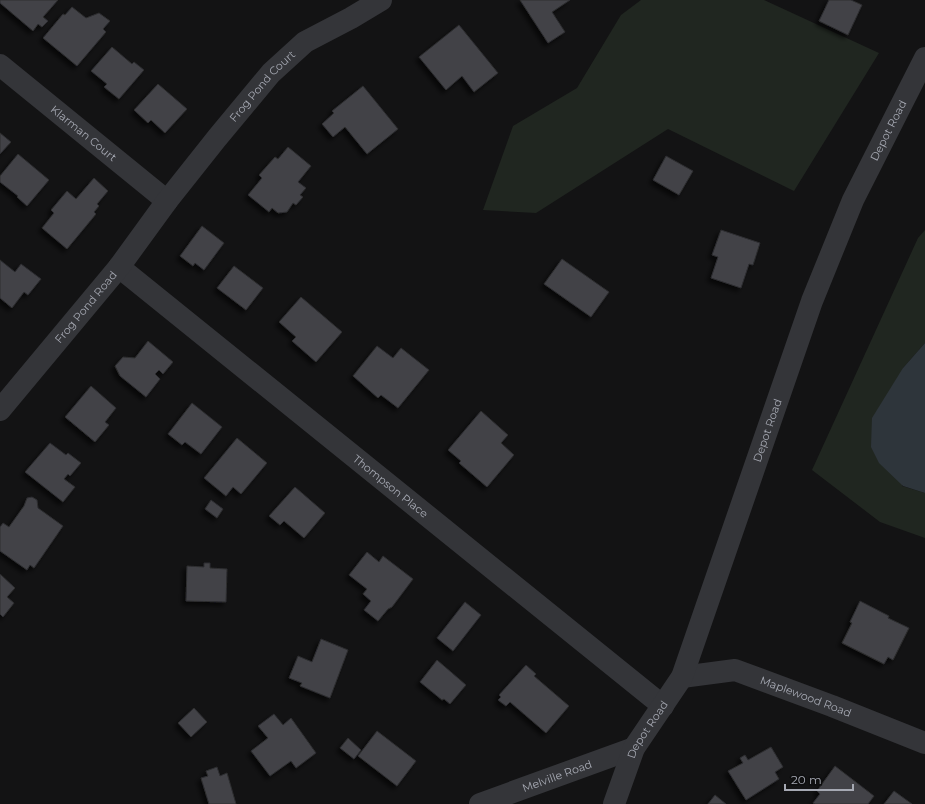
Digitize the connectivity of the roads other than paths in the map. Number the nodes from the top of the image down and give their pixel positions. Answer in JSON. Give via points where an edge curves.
{"nodes":[{"id":1,"x":381,"y":0,"type":"edge"},
{"id":2,"x":925,"y":58,"type":"edge"},
{"id":3,"x":0,"y":65,"type":"edge"},
{"id":4,"x":167,"y":201,"type":"junction"},
{"id":5,"x":119,"y":268,"type":"junction"},
{"id":6,"x":0,"y":410,"type":"edge"},
{"id":7,"x":682,"y":677,"type":"junction"},
{"id":8,"x":663,"y":706,"type":"junction"},
{"id":9,"x":925,"y":743,"type":"edge"},
{"id":10,"x":634,"y":748,"type":"junction"},
{"id":11,"x":480,"y":804,"type":"edge"},
{"id":12,"x":614,"y":804,"type":"edge"}],
"edges":[{"from":1,"to":4,"type":"street","name":"Frog Pond Court","via":[[305,42],[271,73]]},
{"from":2,"to":7,"type":"street","name":"Depot Road","via":[[853,200],[812,301]]},
{"from":3,"to":4,"type":"street","name":"Klarman Court"},
{"from":4,"to":5,"type":"street","name":"Frog Pond Road"},
{"from":5,"to":6,"type":"street","name":"Frog Pond Road"},
{"from":5,"to":8,"type":"street","name":"Thompson Place"},
{"from":7,"to":8,"type":"street","name":"Depot Road"},
{"from":7,"to":9,"type":"street","name":"Maplewood Road","via":[[735,670]]},
{"from":8,"to":10,"type":"street","name":"Depot Road"},
{"from":10,"to":11,"type":"street","name":"Melville Road"},
{"from":10,"to":12,"type":"street","name":"Depot Road"}]}
